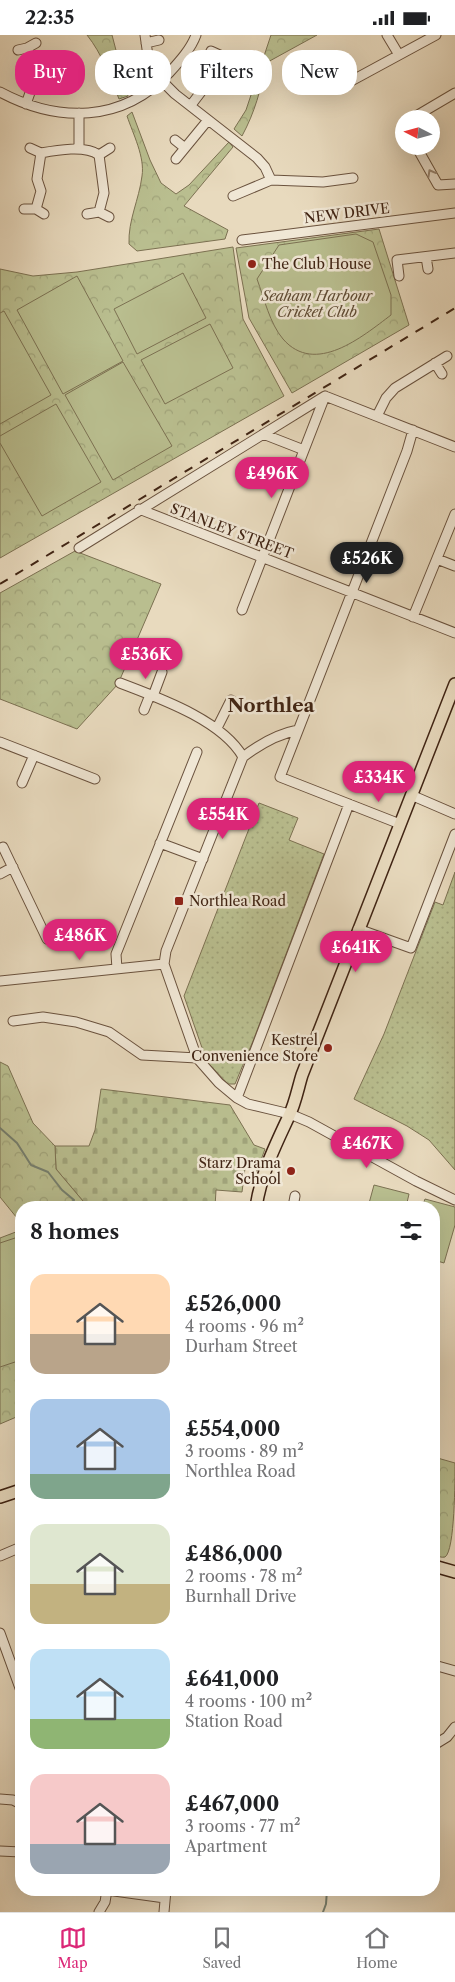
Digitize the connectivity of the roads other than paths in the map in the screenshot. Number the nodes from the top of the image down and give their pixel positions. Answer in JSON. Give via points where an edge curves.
{"nodes":[{"id":1,"x":196,"y":35,"type":"edge"},
{"id":2,"x":387,"y":35,"type":"edge"},
{"id":3,"x":436,"y":35,"type":"edge"},
{"id":4,"x":146,"y":39,"type":"edge"},
{"id":5,"x":159,"y":40,"type":"dead end"},
{"id":6,"x":36,"y":43,"type":"dead end"},
{"id":7,"x":23,"y":50,"type":"edge"},
{"id":8,"x":399,"y":55,"type":"junction"},
{"id":9,"x":171,"y":71,"type":"edge"},
{"id":10,"x":357,"y":78,"type":"edge"},
{"id":11,"x":171,"y":90,"type":"edge"},
{"id":12,"x":0,"y":92,"type":"edge"},
{"id":13,"x":455,"y":93,"type":"edge"},
{"id":14,"x":29,"y":95,"type":"edge"},
{"id":15,"x":142,"y":95,"type":"edge"},
{"id":16,"x":199,"y":95,"type":"edge"},
{"id":17,"x":26,"y":104,"type":"junction"},
{"id":18,"x":191,"y":105,"type":"junction"},
{"id":19,"x":426,"y":110,"type":"edge"},
{"id":20,"x":79,"y":113,"type":"junction"},
{"id":21,"x":208,"y":120,"type":"junction"},
{"id":22,"x":175,"y":140,"type":"dead end"},
{"id":23,"x":30,"y":147,"type":"dead end"},
{"id":24,"x":110,"y":148,"type":"dead end"},
{"id":25,"x":184,"y":148,"type":"junction"},
{"id":26,"x":79,"y":149,"type":"junction"},
{"id":27,"x":41,"y":153,"type":"junction"},
{"id":28,"x":99,"y":155,"type":"junction"},
{"id":29,"x":421,"y":155,"type":"edge"},
{"id":30,"x":176,"y":159,"type":"dead end"},
{"id":31,"x":353,"y":178,"type":"dead end"},
{"id":32,"x":272,"y":180,"type":"junction"},
{"id":33,"x":455,"y":184,"type":"edge"},
{"id":34,"x":233,"y":196,"type":"dead end"},
{"id":35,"x":24,"y":209,"type":"dead end"},
{"id":36,"x":99,"y":212,"type":"junction"},
{"id":37,"x":88,"y":213,"type":"dead end"},
{"id":38,"x":455,"y":213,"type":"edge"},
{"id":39,"x":109,"y":217,"type":"dead end"},
{"id":40,"x":242,"y":240,"type":"dead end"},
{"id":41,"x":455,"y":253,"type":"edge"},
{"id":42,"x":426,"y":257,"type":"junction"},
{"id":43,"x":428,"y":269,"type":"dead end"},
{"id":44,"x":399,"y":276,"type":"dead end"},
{"id":45,"x":447,"y":356,"type":"dead end"},
{"id":46,"x":435,"y":363,"type":"junction"},
{"id":47,"x":442,"y":374,"type":"dead end"},
{"id":48,"x":325,"y":396,"type":"junction"},
{"id":49,"x":377,"y":416,"type":"junction"},
{"id":50,"x":413,"y":430,"type":"junction"},
{"id":51,"x":263,"y":434,"type":"junction"},
{"id":52,"x":455,"y":447,"type":"edge"},
{"id":53,"x":304,"y":450,"type":"junction"},
{"id":54,"x":139,"y":509,"type":"junction"},
{"id":55,"x":455,"y":514,"type":"edge"},
{"id":56,"x":79,"y":548,"type":"dead end"},
{"id":57,"x":262,"y":558,"type":"junction"},
{"id":58,"x":437,"y":559,"type":"junction"},
{"id":59,"x":455,"y":566,"type":"edge"},
{"id":60,"x":350,"y":593,"type":"junction"},
{"id":61,"x":242,"y":610,"type":"dead end"},
{"id":62,"x":413,"y":617,"type":"junction"},
{"id":63,"x":455,"y":633,"type":"edge"},
{"id":64,"x":162,"y":672,"type":"dead end"},
{"id":65,"x":120,"y":683,"type":"dead end"},
{"id":66,"x":455,"y":684,"type":"edge"},
{"id":67,"x":152,"y":696,"type":"junction"},
{"id":68,"x":231,"y":700,"type":"dead end"},
{"id":69,"x":144,"y":710,"type":"dead end"},
{"id":70,"x":217,"y":728,"type":"junction"},
{"id":71,"x":298,"y":730,"type":"junction"},
{"id":72,"x":0,"y":742,"type":"edge"},
{"id":73,"x":197,"y":752,"type":"dead end"},
{"id":74,"x":34,"y":755,"type":"junction"},
{"id":75,"x":243,"y":757,"type":"junction"},
{"id":76,"x":95,"y":779,"type":"dead end"},
{"id":77,"x":22,"y":783,"type":"dead end"},
{"id":78,"x":412,"y":795,"type":"junction"},
{"id":79,"x":349,"y":804,"type":"junction"},
{"id":80,"x":455,"y":814,"type":"edge"},
{"id":81,"x":400,"y":824,"type":"junction"},
{"id":82,"x":455,"y":834,"type":"edge"},
{"id":83,"x":160,"y":843,"type":"junction"},
{"id":84,"x":3,"y":847,"type":"dead end"},
{"id":85,"x":203,"y":859,"type":"junction"},
{"id":86,"x":13,"y":867,"type":"junction"},
{"id":87,"x":0,"y":874,"type":"edge"},
{"id":88,"x":358,"y":929,"type":"junction"},
{"id":89,"x":47,"y":939,"type":"dead end"},
{"id":90,"x":164,"y":965,"type":"junction"},
{"id":91,"x":118,"y":969,"type":"junction"},
{"id":92,"x":0,"y":981,"type":"edge"},
{"id":93,"x":13,"y":1021,"type":"dead end"},
{"id":94,"x":197,"y":1058,"type":"junction"},
{"id":95,"x":237,"y":1098,"type":"junction"},
{"id":96,"x":290,"y":1114,"type":"junction"},
{"id":97,"x":295,"y":1196,"type":"dead end"},
{"id":98,"x":455,"y":1200,"type":"edge"},
{"id":99,"x":257,"y":1201,"type":"edge"},
{"id":100,"x":294,"y":1201,"type":"edge"},
{"id":101,"x":15,"y":1492,"type":"edge"},
{"id":102,"x":0,"y":1497,"type":"edge"},
{"id":103,"x":15,"y":1550,"type":"edge"},
{"id":104,"x":0,"y":1556,"type":"edge"},
{"id":105,"x":440,"y":1567,"type":"edge"},
{"id":106,"x":455,"y":1571,"type":"edge"},
{"id":107,"x":0,"y":1633,"type":"edge"},
{"id":108,"x":440,"y":1667,"type":"edge"},
{"id":109,"x":455,"y":1671,"type":"edge"},
{"id":110,"x":15,"y":1674,"type":"edge"},
{"id":111,"x":455,"y":1727,"type":"edge"},
{"id":112,"x":440,"y":1741,"type":"edge"},
{"id":113,"x":0,"y":1799,"type":"edge"},
{"id":114,"x":15,"y":1801,"type":"edge"},
{"id":115,"x":0,"y":1851,"type":"edge"},
{"id":116,"x":15,"y":1852,"type":"edge"},
{"id":117,"x":106,"y":1896,"type":"edge"},
{"id":118,"x":165,"y":1896,"type":"edge"},
{"id":119,"x":100,"y":1912,"type":"edge"},
{"id":120,"x":164,"y":1912,"type":"edge"}],
"edges":[{"from":1,"to":9,"type":"street"},
{"from":2,"to":8,"type":"street"},
{"from":3,"to":8,"type":"street"},
{"from":4,"to":5,"type":"street"},
{"from":6,"to":7,"type":"street"},
{"from":8,"to":10,"type":"street"},
{"from":11,"to":18,"type":"street"},
{"from":12,"to":17,"type":"street"},
{"from":13,"to":19,"type":"street"},
{"from":14,"to":17,"type":"street"},
{"from":15,"to":20,"type":"street","via":[[106,110]]},
{"from":16,"to":18,"type":"street"},
{"from":17,"to":20,"type":"street","via":[[47,111]]},
{"from":18,"to":21,"type":"street"},
{"from":20,"to":26,"type":"street"},
{"from":21,"to":25,"type":"street"},
{"from":21,"to":32,"type":"street","via":[[257,158]]},
{"from":22,"to":25,"type":"street"},
{"from":23,"to":27,"type":"street"},
{"from":24,"to":28,"type":"street"},
{"from":25,"to":30,"type":"street"},
{"from":26,"to":27,"type":"street"},
{"from":26,"to":28,"type":"street"},
{"from":27,"to":35,"type":"street","via":[[37,179],[41,191],[40,212]]},
{"from":28,"to":36,"type":"street","via":[[104,193]]},
{"from":33,"to":29,"type":"street","one_way":true,"via":[[438,185]]},
{"from":31,"to":32,"type":"street","via":[[323,182]]},
{"from":32,"to":34,"type":"street"},
{"from":36,"to":37,"type":"street"},
{"from":36,"to":39,"type":"street"},
{"from":38,"to":40,"type":"street","name":"NEW DRIVE"},
{"from":41,"to":42,"type":"street"},
{"from":42,"to":43,"type":"street"},
{"from":42,"to":44,"type":"street","via":[[397,260]]},
{"from":45,"to":46,"type":"street"},
{"from":46,"to":47,"type":"street"},
{"from":46,"to":49,"type":"street","via":[[395,388]]},
{"from":48,"to":49,"type":"street"},
{"from":48,"to":51,"type":"street"},
{"from":48,"to":53,"type":"street"},
{"from":49,"to":50,"type":"street"},
{"from":50,"to":52,"type":"street"},
{"from":50,"to":60,"type":"street"},
{"from":51,"to":53,"type":"street"},
{"from":51,"to":54,"type":"street"},
{"from":53,"to":57,"type":"street"},
{"from":54,"to":56,"type":"street"},
{"from":54,"to":57,"type":"street","name":"STANLEY STREET"},
{"from":55,"to":58,"type":"street"},
{"from":57,"to":60,"type":"street","name":"STANLEY STREET"},
{"from":57,"to":61,"type":"street"},
{"from":58,"to":59,"type":"street"},
{"from":58,"to":62,"type":"street"},
{"from":60,"to":62,"type":"street","name":"STANLEY STREET"},
{"from":60,"to":71,"type":"street"},
{"from":62,"to":63,"type":"street","name":"STANLEY STREET"},
{"from":64,"to":67,"type":"street"},
{"from":65,"to":67,"type":"street"},
{"from":66,"to":78,"type":"main road"},
{"from":67,"to":69,"type":"street"},
{"from":67,"to":70,"type":"street"},
{"from":68,"to":70,"type":"street"},
{"from":70,"to":75,"type":"street","via":[[237,746]]},
{"from":71,"to":75,"type":"street","via":[[282,733]]},
{"from":71,"to":79,"type":"street","via":[[280,777]]},
{"from":72,"to":74,"type":"street"},
{"from":73,"to":83,"type":"street"},
{"from":74,"to":76,"type":"street"},
{"from":74,"to":77,"type":"street"},
{"from":75,"to":85,"type":"street"},
{"from":78,"to":80,"type":"street"},
{"from":78,"to":81,"type":"main road"},
{"from":79,"to":81,"type":"street"},
{"from":79,"to":95,"type":"street"},
{"from":81,"to":88,"type":"main road"},
{"from":82,"to":88,"type":"street","via":[[411,948]]},
{"from":83,"to":85,"type":"street"},
{"from":83,"to":91,"type":"street","via":[[116,954]]},
{"from":84,"to":86,"type":"street"},
{"from":85,"to":90,"type":"street","via":[[166,951]]},
{"from":86,"to":87,"type":"street"},
{"from":86,"to":89,"type":"street"},
{"from":88,"to":96,"type":"main road"},
{"from":90,"to":91,"type":"street"},
{"from":90,"to":94,"type":"street"},
{"from":91,"to":92,"type":"street"},
{"from":93,"to":94,"type":"street","via":[[43,1017],[76,1022],[109,1032],[142,1055]]},
{"from":94,"to":95,"type":"street"},
{"from":95,"to":96,"type":"street","via":[[248,1104]]},
{"from":96,"to":98,"type":"street"},
{"from":96,"to":99,"type":"main road","via":[[262,1177]]},
{"from":97,"to":100,"type":"street"},
{"from":101,"to":102,"type":"main road"},
{"from":103,"to":104,"type":"street"},
{"from":105,"to":106,"type":"main road"},
{"from":107,"to":110,"type":"street"},
{"from":108,"to":109,"type":"street"},
{"from":111,"to":112,"type":"street"},
{"from":113,"to":114,"type":"street"},
{"from":115,"to":116,"type":"street"},
{"from":117,"to":119,"type":"street"},
{"from":118,"to":120,"type":"street"}]}
